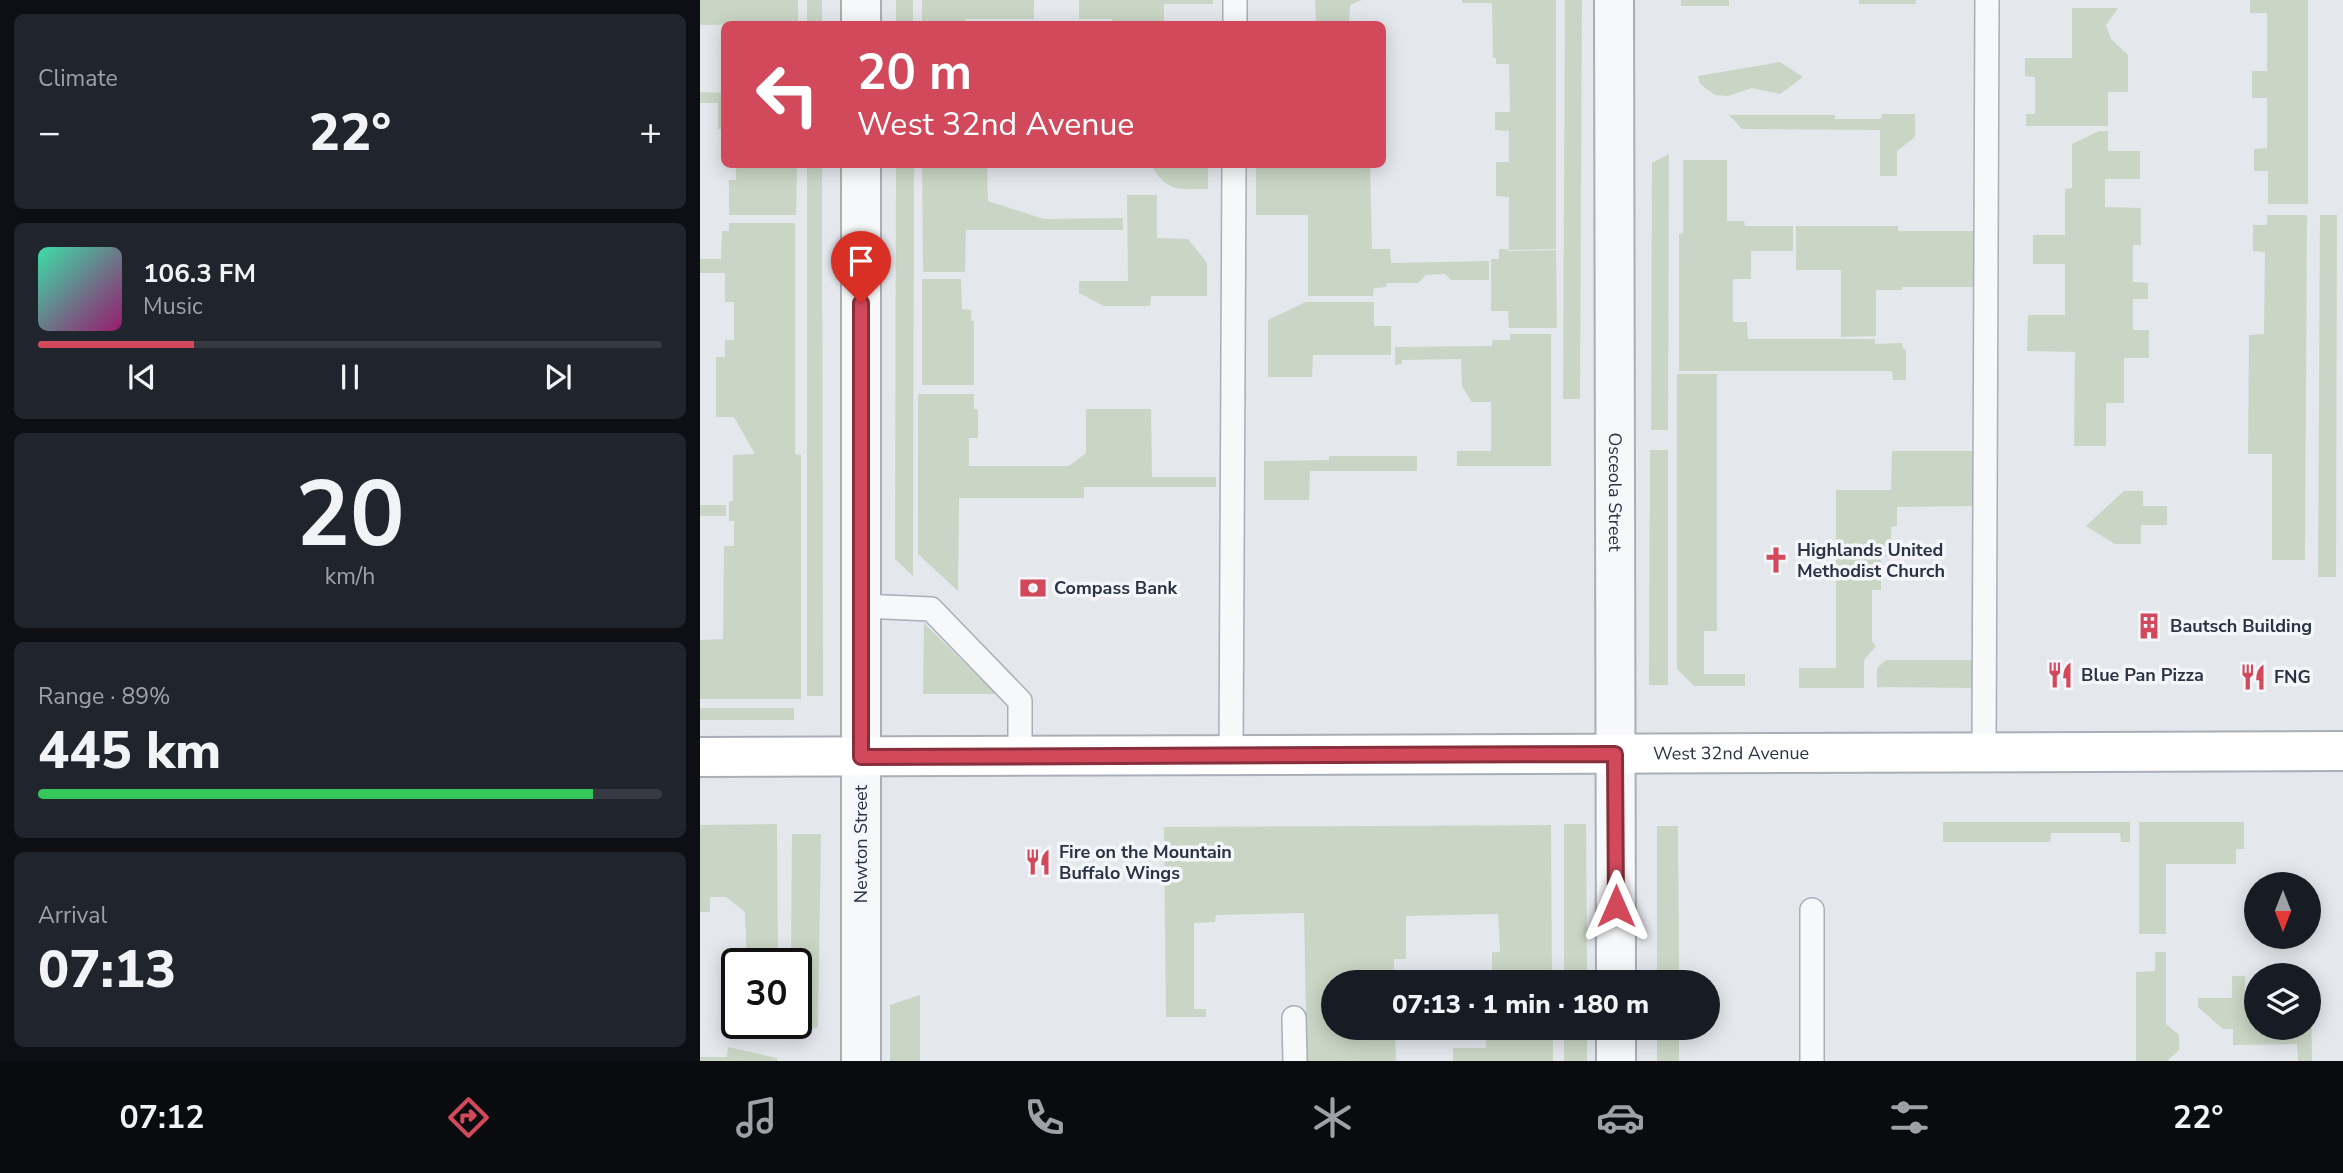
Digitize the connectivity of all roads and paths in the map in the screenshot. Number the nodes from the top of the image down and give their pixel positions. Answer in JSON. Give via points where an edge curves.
{"nodes":[{"id":1,"x":861,"y":0,"type":"edge"},
{"id":2,"x":1235,"y":0,"type":"edge"},
{"id":3,"x":1614,"y":0,"type":"edge"},
{"id":4,"x":1987,"y":0,"type":"edge"},
{"id":5,"x":861,"y":21,"type":"edge"},
{"id":6,"x":1235,"y":21,"type":"edge"},
{"id":7,"x":861,"y":168,"type":"edge"},
{"id":8,"x":1234,"y":168,"type":"edge"},
{"id":9,"x":861,"y":606,"type":"junction"},
{"id":10,"x":2343,"y":751,"type":"edge"},
{"id":11,"x":1983,"y":752,"type":"junction"},
{"id":12,"x":1615,"y":754,"type":"junction"},
{"id":13,"x":1231,"y":756,"type":"junction"},
{"id":14,"x":700,"y":757,"type":"edge"},
{"id":15,"x":861,"y":757,"type":"junction"},
{"id":16,"x":1020,"y":757,"type":"junction"},
{"id":17,"x":1812,"y":910,"type":"dead end"},
{"id":18,"x":1616,"y":970,"type":"edge"},
{"id":19,"x":1294,"y":1017,"type":"dead end"},
{"id":20,"x":1616,"y":1040,"type":"edge"},
{"id":21,"x":861,"y":1061,"type":"edge"},
{"id":22,"x":1295,"y":1061,"type":"edge"},
{"id":23,"x":1616,"y":1061,"type":"edge"},
{"id":24,"x":1812,"y":1061,"type":"edge"}],
"edges":[{"from":1,"to":5,"type":"street"},
{"from":2,"to":6,"type":"lane"},
{"from":3,"to":12,"type":"street","name":"Osceola Street"},
{"from":4,"to":11,"type":"lane"},
{"from":7,"to":9,"type":"street","name":"Newton Street"},
{"from":8,"to":13,"type":"lane"},
{"from":9,"to":15,"type":"street","name":"Newton Street"},
{"from":9,"to":16,"type":"lane","via":[[931,609],[1020,701]]},
{"from":10,"to":11,"type":"street","name":"West 32nd Avenue"},
{"from":11,"to":12,"type":"street","name":"West 32nd Avenue"},
{"from":12,"to":13,"type":"street","name":"West 32nd Avenue"},
{"from":12,"to":18,"type":"street","name":"Osceola Street"},
{"from":13,"to":16,"type":"street","name":"West 32nd Avenue"},
{"from":14,"to":15,"type":"street","name":"West 32nd Avenue"},
{"from":15,"to":16,"type":"street","name":"West 32nd Avenue"},
{"from":15,"to":21,"type":"street","name":"Newton Street"},
{"from":17,"to":24,"type":"lane"},
{"from":19,"to":22,"type":"lane"},
{"from":20,"to":23,"type":"street"}]}
